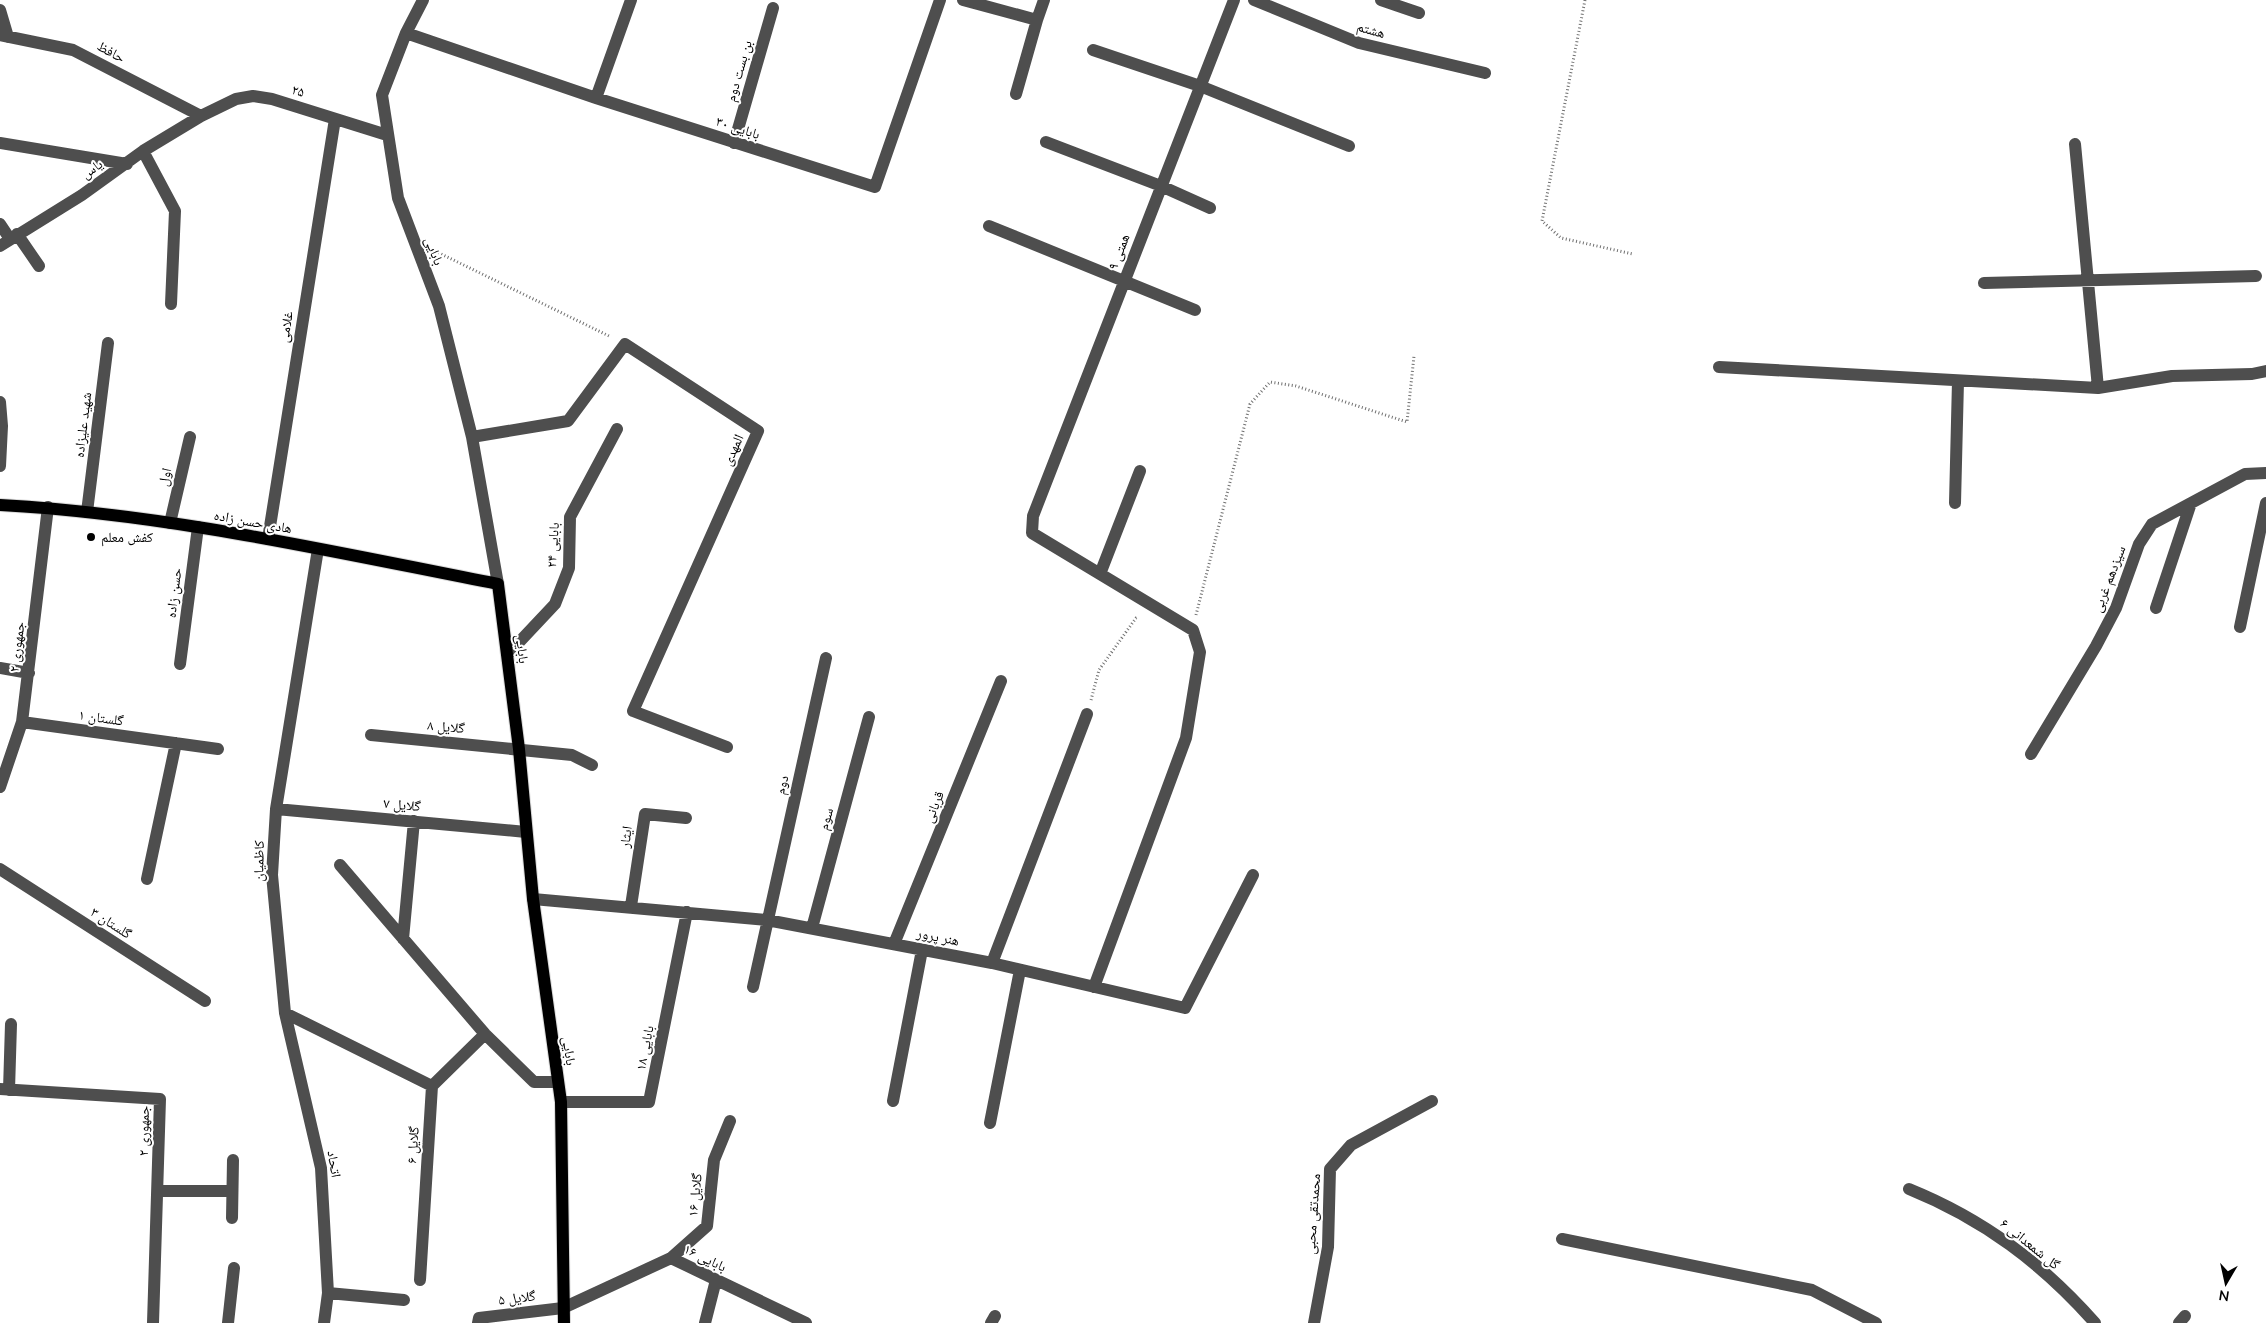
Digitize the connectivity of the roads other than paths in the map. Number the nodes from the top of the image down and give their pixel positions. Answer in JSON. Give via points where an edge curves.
{"nodes":[{"id":1,"x":423,"y":0,"type":"edge"},
{"id":2,"x":631,"y":0,"type":"edge"},
{"id":3,"x":940,"y":0,"type":"edge"},
{"id":4,"x":963,"y":0,"type":"edge"},
{"id":5,"x":1044,"y":0,"type":"edge"},
{"id":6,"x":1234,"y":0,"type":"edge"},
{"id":7,"x":1254,"y":0,"type":"edge"},
{"id":8,"x":1381,"y":0,"type":"edge"},
{"id":9,"x":773,"y":8,"type":"dead end"},
{"id":10,"x":1419,"y":13,"type":"dead end"},
{"id":11,"x":1,"y":14,"type":"edge"},
{"id":12,"x":1037,"y":20,"type":"junction"},
{"id":13,"x":406,"y":33,"type":"junction"},
{"id":14,"x":4,"y":36,"type":"edge"},
{"id":15,"x":1093,"y":50,"type":"dead end"},
{"id":16,"x":1485,"y":73,"type":"dead end"},
{"id":17,"x":1200,"y":86,"type":"junction"},
{"id":18,"x":1016,"y":94,"type":"dead end"},
{"id":19,"x":596,"y":98,"type":"junction"},
{"id":20,"x":201,"y":116,"type":"junction"},
{"id":21,"x":335,"y":119,"type":"junction"},
{"id":22,"x":387,"y":135,"type":"junction"},
{"id":23,"x":734,"y":142,"type":"junction"},
{"id":24,"x":1046,"y":142,"type":"dead end"},
{"id":25,"x":0,"y":143,"type":"edge"},
{"id":26,"x":2075,"y":144,"type":"dead end"},
{"id":27,"x":1350,"y":146,"type":"dead end"},
{"id":28,"x":143,"y":151,"type":"junction"},
{"id":29,"x":126,"y":164,"type":"junction"},
{"id":30,"x":1161,"y":186,"type":"junction"},
{"id":31,"x":1210,"y":208,"type":"dead end"},
{"id":32,"x":0,"y":224,"type":"edge"},
{"id":33,"x":989,"y":226,"type":"dead end"},
{"id":34,"x":9,"y":239,"type":"edge"},
{"id":35,"x":39,"y":266,"type":"dead end"},
{"id":36,"x":2256,"y":276,"type":"dead end"},
{"id":37,"x":1125,"y":280,"type":"junction"},
{"id":38,"x":2088,"y":282,"type":"junction"},
{"id":39,"x":1984,"y":283,"type":"dead end"},
{"id":40,"x":171,"y":304,"type":"dead end"},
{"id":41,"x":1195,"y":310,"type":"dead end"},
{"id":42,"x":108,"y":343,"type":"dead end"},
{"id":43,"x":1719,"y":366,"type":"dead end"},
{"id":44,"x":2266,"y":371,"type":"edge"},
{"id":45,"x":1958,"y":382,"type":"junction"},
{"id":46,"x":2098,"y":388,"type":"junction"},
{"id":47,"x":0,"y":402,"type":"edge"},
{"id":48,"x":617,"y":429,"type":"dead end"},
{"id":49,"x":472,"y":436,"type":"junction"},
{"id":50,"x":190,"y":437,"type":"dead end"},
{"id":51,"x":0,"y":466,"type":"edge"},
{"id":52,"x":1140,"y":471,"type":"dead end"},
{"id":53,"x":2266,"y":473,"type":"edge"},
{"id":54,"x":1955,"y":503,"type":"dead end"},
{"id":55,"x":2191,"y":503,"type":"junction"},
{"id":56,"x":2266,"y":503,"type":"edge"},
{"id":57,"x":0,"y":505,"type":"edge"},
{"id":58,"x":48,"y":508,"type":"junction"},
{"id":59,"x":86,"y":512,"type":"junction"},
{"id":60,"x":170,"y":522,"type":"junction"},
{"id":61,"x":198,"y":527,"type":"junction"},
{"id":62,"x":268,"y":539,"type":"junction"},
{"id":63,"x":318,"y":549,"type":"junction"},
{"id":64,"x":1100,"y":574,"type":"junction"},
{"id":65,"x":498,"y":584,"type":"junction"},
{"id":66,"x":2156,"y":608,"type":"dead end"},
{"id":67,"x":2240,"y":627,"type":"dead end"},
{"id":68,"x":508,"y":654,"type":"junction"},
{"id":69,"x":826,"y":658,"type":"dead end"},
{"id":70,"x":180,"y":664,"type":"dead end"},
{"id":71,"x":0,"y":668,"type":"edge"},
{"id":72,"x":29,"y":673,"type":"junction"},
{"id":73,"x":1001,"y":681,"type":"dead end"},
{"id":74,"x":1087,"y":714,"type":"road end"},
{"id":75,"x":869,"y":717,"type":"dead end"},
{"id":76,"x":22,"y":722,"type":"junction"},
{"id":77,"x":371,"y":735,"type":"dead end"},
{"id":78,"x":176,"y":743,"type":"junction"},
{"id":79,"x":727,"y":747,"type":"dead end"},
{"id":80,"x":218,"y":749,"type":"dead end"},
{"id":81,"x":519,"y":749,"type":"junction"},
{"id":82,"x":2031,"y":754,"type":"dead end"},
{"id":83,"x":5,"y":758,"type":"edge"},
{"id":84,"x":592,"y":765,"type":"dead end"},
{"id":85,"x":0,"y":787,"type":"edge"},
{"id":86,"x":276,"y":810,"type":"junction"},
{"id":87,"x":686,"y":818,"type":"dead end"},
{"id":88,"x":414,"y":820,"type":"junction"},
{"id":89,"x":526,"y":832,"type":"junction"},
{"id":90,"x":340,"y":865,"type":"dead end"},
{"id":91,"x":0,"y":869,"type":"edge"},
{"id":92,"x":1253,"y":875,"type":"dead end"},
{"id":93,"x":147,"y":879,"type":"dead end"},
{"id":94,"x":533,"y":899,"type":"junction"},
{"id":95,"x":631,"y":906,"type":"junction"},
{"id":96,"x":687,"y":912,"type":"junction"},
{"id":97,"x":767,"y":920,"type":"junction"},
{"id":98,"x":812,"y":928,"type":"junction"},
{"id":99,"x":403,"y":939,"type":"junction"},
{"id":100,"x":894,"y":944,"type":"junction"},
{"id":101,"x":922,"y":950,"type":"junction"},
{"id":102,"x":992,"y":963,"type":"junction"},
{"id":103,"x":1020,"y":970,"type":"junction"},
{"id":104,"x":753,"y":987,"type":"dead end"},
{"id":105,"x":1094,"y":988,"type":"junction"},
{"id":106,"x":205,"y":1001,"type":"dead end"},
{"id":107,"x":285,"y":1013,"type":"junction"},
{"id":108,"x":11,"y":1024,"type":"dead end"},
{"id":109,"x":486,"y":1034,"type":"junction"},
{"id":110,"x":558,"y":1082,"type":"junction"},
{"id":111,"x":432,"y":1086,"type":"junction"},
{"id":112,"x":5,"y":1090,"type":"edge"},
{"id":113,"x":893,"y":1100,"type":"dead end"},
{"id":114,"x":1432,"y":1101,"type":"dead end"},
{"id":115,"x":561,"y":1102,"type":"junction"},
{"id":116,"x":730,"y":1121,"type":"dead end"},
{"id":117,"x":990,"y":1123,"type":"dead end"},
{"id":118,"x":233,"y":1160,"type":"dead end"},
{"id":119,"x":1909,"y":1189,"type":"dead end"},
{"id":120,"x":158,"y":1191,"type":"junction"},
{"id":121,"x":232,"y":1191,"type":"junction"},
{"id":122,"x":232,"y":1218,"type":"dead end"},
{"id":123,"x":1562,"y":1239,"type":"dead end"},
{"id":124,"x":671,"y":1258,"type":"junction"},
{"id":125,"x":234,"y":1268,"type":"dead end"},
{"id":126,"x":420,"y":1280,"type":"dead end"},
{"id":127,"x":716,"y":1280,"type":"junction"},
{"id":128,"x":328,"y":1293,"type":"junction"},
{"id":129,"x":404,"y":1300,"type":"dead end"},
{"id":130,"x":563,"y":1308,"type":"junction"},
{"id":131,"x":152,"y":1323,"type":"edge"},
{"id":132,"x":228,"y":1323,"type":"edge"},
{"id":133,"x":324,"y":1323,"type":"edge"},
{"id":134,"x":478,"y":1323,"type":"edge"},
{"id":135,"x":564,"y":1323,"type":"edge"},
{"id":136,"x":705,"y":1323,"type":"edge"},
{"id":137,"x":806,"y":1323,"type":"edge"},
{"id":138,"x":1314,"y":1323,"type":"edge"},
{"id":139,"x":1876,"y":1323,"type":"edge"},
{"id":140,"x":2095,"y":1323,"type":"edge"}],
"edges":[{"from":1,"to":13,"type":"street","name":"بابایی"},
{"from":2,"to":19,"type":"street"},
{"from":3,"to":23,"type":"street","name":"بابایی ۳۰","via":[[875,187]]},
{"from":4,"to":12,"type":"street"},
{"from":5,"to":12,"type":"street"},
{"from":6,"to":17,"type":"street","name":"همتی ۹"},
{"from":7,"to":16,"type":"street","name":"هشتم","via":[[1359,43]]},
{"from":8,"to":10,"type":"street"},
{"from":9,"to":23,"type":"street","name":"بن بست دوم"},
{"from":11,"to":14,"type":"street"},
{"from":12,"to":18,"type":"street"},
{"from":13,"to":19,"type":"street","name":"بابایی ۳۰"},
{"from":13,"to":22,"type":"street","name":"بابایی","via":[[382,95]]},
{"from":14,"to":20,"type":"street","name":"حافظ","via":[[73,50]]},
{"from":15,"to":17,"type":"street"},
{"from":17,"to":27,"type":"street"},
{"from":17,"to":30,"type":"street","name":"همتی ۹"},
{"from":19,"to":23,"type":"street","name":"بابایی ۳۰"},
{"from":20,"to":21,"type":"street","name":"۲۵","via":[[236,99],[253,96]]},
{"from":20,"to":28,"type":"street","name":"یاس"},
{"from":21,"to":22,"type":"street","name":"۲۵"},
{"from":21,"to":62,"type":"street","name":"غلامی"},
{"from":22,"to":49,"type":"street","name":"بابایی","via":[[398,198],[439,306]]},
{"from":24,"to":30,"type":"street"},
{"from":25,"to":29,"type":"street"},
{"from":26,"to":38,"type":"street"},
{"from":28,"to":29,"type":"street","name":"یاس"},
{"from":28,"to":40,"type":"street","via":[[175,211]]},
{"from":29,"to":34,"type":"street","name":"یاس"},
{"from":30,"to":31,"type":"street"},
{"from":30,"to":37,"type":"street","name":"همتی ۹"},
{"from":32,"to":34,"type":"street"},
{"from":33,"to":37,"type":"street"},
{"from":34,"to":35,"type":"street"},
{"from":36,"to":38,"type":"street"},
{"from":37,"to":41,"type":"street"},
{"from":37,"to":64,"type":"street","name":"همتی ۹","via":[[1033,516],[1032,533]]},
{"from":38,"to":39,"type":"street"},
{"from":38,"to":46,"type":"street"},
{"from":42,"to":59,"type":"street","name":"شهید علیزاده"},
{"from":43,"to":45,"type":"street"},
{"from":44,"to":46,"type":"street","via":[[2172,376]]},
{"from":45,"to":46,"type":"street"},
{"from":45,"to":54,"type":"street"},
{"from":47,"to":51,"type":"street"},
{"from":48,"to":68,"type":"street","name":"بابایی ۲۴","via":[[570,517],[568,568],[555,604]]},
{"from":49,"to":65,"type":"street","name":"بابایی"},
{"from":49,"to":79,"type":"street","name":"المهدی","via":[[568,421],[625,344],[758,431],[633,711]]},
{"from":50,"to":60,"type":"street","name":"اول"},
{"from":52,"to":64,"type":"street"},
{"from":53,"to":55,"type":"street","name":"سیزدهم غربی","via":[[2245,474]]},
{"from":55,"to":66,"type":"street"},
{"from":55,"to":82,"type":"street","name":"سیزدهم غربی","via":[[2152,524],[2139,544],[2116,608]]},
{"from":56,"to":67,"type":"street"},
{"from":57,"to":58,"type":"main road","name":"هادی حسن زاده"},
{"from":58,"to":59,"type":"main road","name":"هادی حسن زاده"},
{"from":58,"to":72,"type":"street","name":"جمهوری ۲"},
{"from":59,"to":60,"type":"main road","name":"هادی حسن زاده"},
{"from":60,"to":61,"type":"main road","name":"هادی حسن زاده"},
{"from":61,"to":62,"type":"main road","name":"هادی حسن زاده"},
{"from":61,"to":70,"type":"street","name":"حسن زاده"},
{"from":62,"to":63,"type":"main road","name":"هادی حسن زاده"},
{"from":63,"to":65,"type":"main road","name":"هادی حسن زاده"},
{"from":63,"to":86,"type":"street","name":"کاظمیان"},
{"from":64,"to":105,"type":"street","via":[[1192,630],[1200,652],[1186,738]]},
{"from":65,"to":68,"type":"main road","name":"بابایی"},
{"from":68,"to":81,"type":"main road","name":"بابایی"},
{"from":69,"to":97,"type":"street","name":"دوم"},
{"from":71,"to":72,"type":"street"},
{"from":72,"to":76,"type":"street","name":"جمهوری ۲"},
{"from":73,"to":100,"type":"street","name":"قربانی"},
{"from":74,"to":102,"type":"street"},
{"from":75,"to":98,"type":"street","name":"سوم"},
{"from":76,"to":78,"type":"street","name":"گلستان ۱"},
{"from":76,"to":83,"type":"street","name":"جمهوری ۲"},
{"from":77,"to":81,"type":"street","name":"گلایل ۸"},
{"from":78,"to":80,"type":"street","name":"گلستان ۱"},
{"from":78,"to":93,"type":"street"},
{"from":81,"to":84,"type":"street","name":"گلایل ۸","via":[[572,754]]},
{"from":81,"to":89,"type":"main road","name":"بابایی"},
{"from":83,"to":85,"type":"street","name":"جمهوری ۲"},
{"from":86,"to":88,"type":"street","name":"گلایل ۷"},
{"from":86,"to":107,"type":"street","name":"کاظمیان","via":[[272,875]]},
{"from":87,"to":95,"type":"street","name":"ایثار","via":[[645,814]]},
{"from":88,"to":89,"type":"street","name":"گلایل ۷"},
{"from":88,"to":99,"type":"street"},
{"from":89,"to":94,"type":"main road","name":"بابایی"},
{"from":90,"to":99,"type":"street"},
{"from":91,"to":106,"type":"street","name":"گلستان ۳"},
{"from":92,"to":105,"type":"street","name":"هنر پرور","via":[[1184,1008]]},
{"from":94,"to":95,"type":"street","name":"هنر پرور"},
{"from":94,"to":110,"type":"main road","name":"بابایی"},
{"from":95,"to":96,"type":"street","name":"هنر پرور"},
{"from":96,"to":97,"type":"street","name":"هنر پرور"},
{"from":96,"to":115,"type":"street","name":"بابایی ۱۸","via":[[649,1102]]},
{"from":97,"to":98,"type":"street","name":"هنر پرور"},
{"from":97,"to":104,"type":"street","name":"دوم"},
{"from":98,"to":100,"type":"street","name":"هنر پرور"},
{"from":99,"to":109,"type":"street"},
{"from":100,"to":101,"type":"street","name":"هنر پرور"},
{"from":101,"to":102,"type":"street","name":"هنر پرور"},
{"from":101,"to":113,"type":"street"},
{"from":102,"to":103,"type":"street","name":"هنر پرور"},
{"from":103,"to":105,"type":"street","name":"هنر پرور"},
{"from":103,"to":117,"type":"street"},
{"from":107,"to":111,"type":"street"},
{"from":107,"to":128,"type":"street","name":"اتحاد","via":[[321,1168]]},
{"from":108,"to":112,"type":"street"},
{"from":109,"to":110,"type":"street","via":[[534,1082]]},
{"from":109,"to":111,"type":"street"},
{"from":110,"to":115,"type":"main road","name":"بابایی"},
{"from":111,"to":126,"type":"street","name":"گلایل ۶"},
{"from":112,"to":120,"type":"street","name":"جمهوری ۲","via":[[160,1099]]},
{"from":114,"to":138,"type":"street","name":"محمدتقی محبی","via":[[1351,1145],[1330,1169],[1328,1247]]},
{"from":115,"to":130,"type":"main road","name":"بابایی"},
{"from":116,"to":124,"type":"street","name":"گلایل ۱۶","via":[[714,1160],[707,1226]]},
{"from":118,"to":121,"type":"street"},
{"from":119,"to":140,"type":"street","name":"گل شمعدانی ۶","via":[[1971,1217],[2010,1243]]},
{"from":120,"to":121,"type":"street"},
{"from":120,"to":131,"type":"street","name":"جمهوری ۲"},
{"from":121,"to":122,"type":"street"},
{"from":123,"to":139,"type":"street","via":[[1812,1290]]},
{"from":124,"to":127,"type":"street","name":"بابایی ۱۶"},
{"from":124,"to":130,"type":"street","name":"بابایی ۱۶"},
{"from":125,"to":132,"type":"street"},
{"from":127,"to":136,"type":"street"},
{"from":127,"to":137,"type":"street","name":"بابایی ۱۶"},
{"from":128,"to":129,"type":"street"},
{"from":128,"to":133,"type":"street","name":"اتحاد"},
{"from":130,"to":134,"type":"street","name":"گلایل ۵","via":[[479,1318]]},
{"from":130,"to":135,"type":"main road","name":"بابایی"}]}
